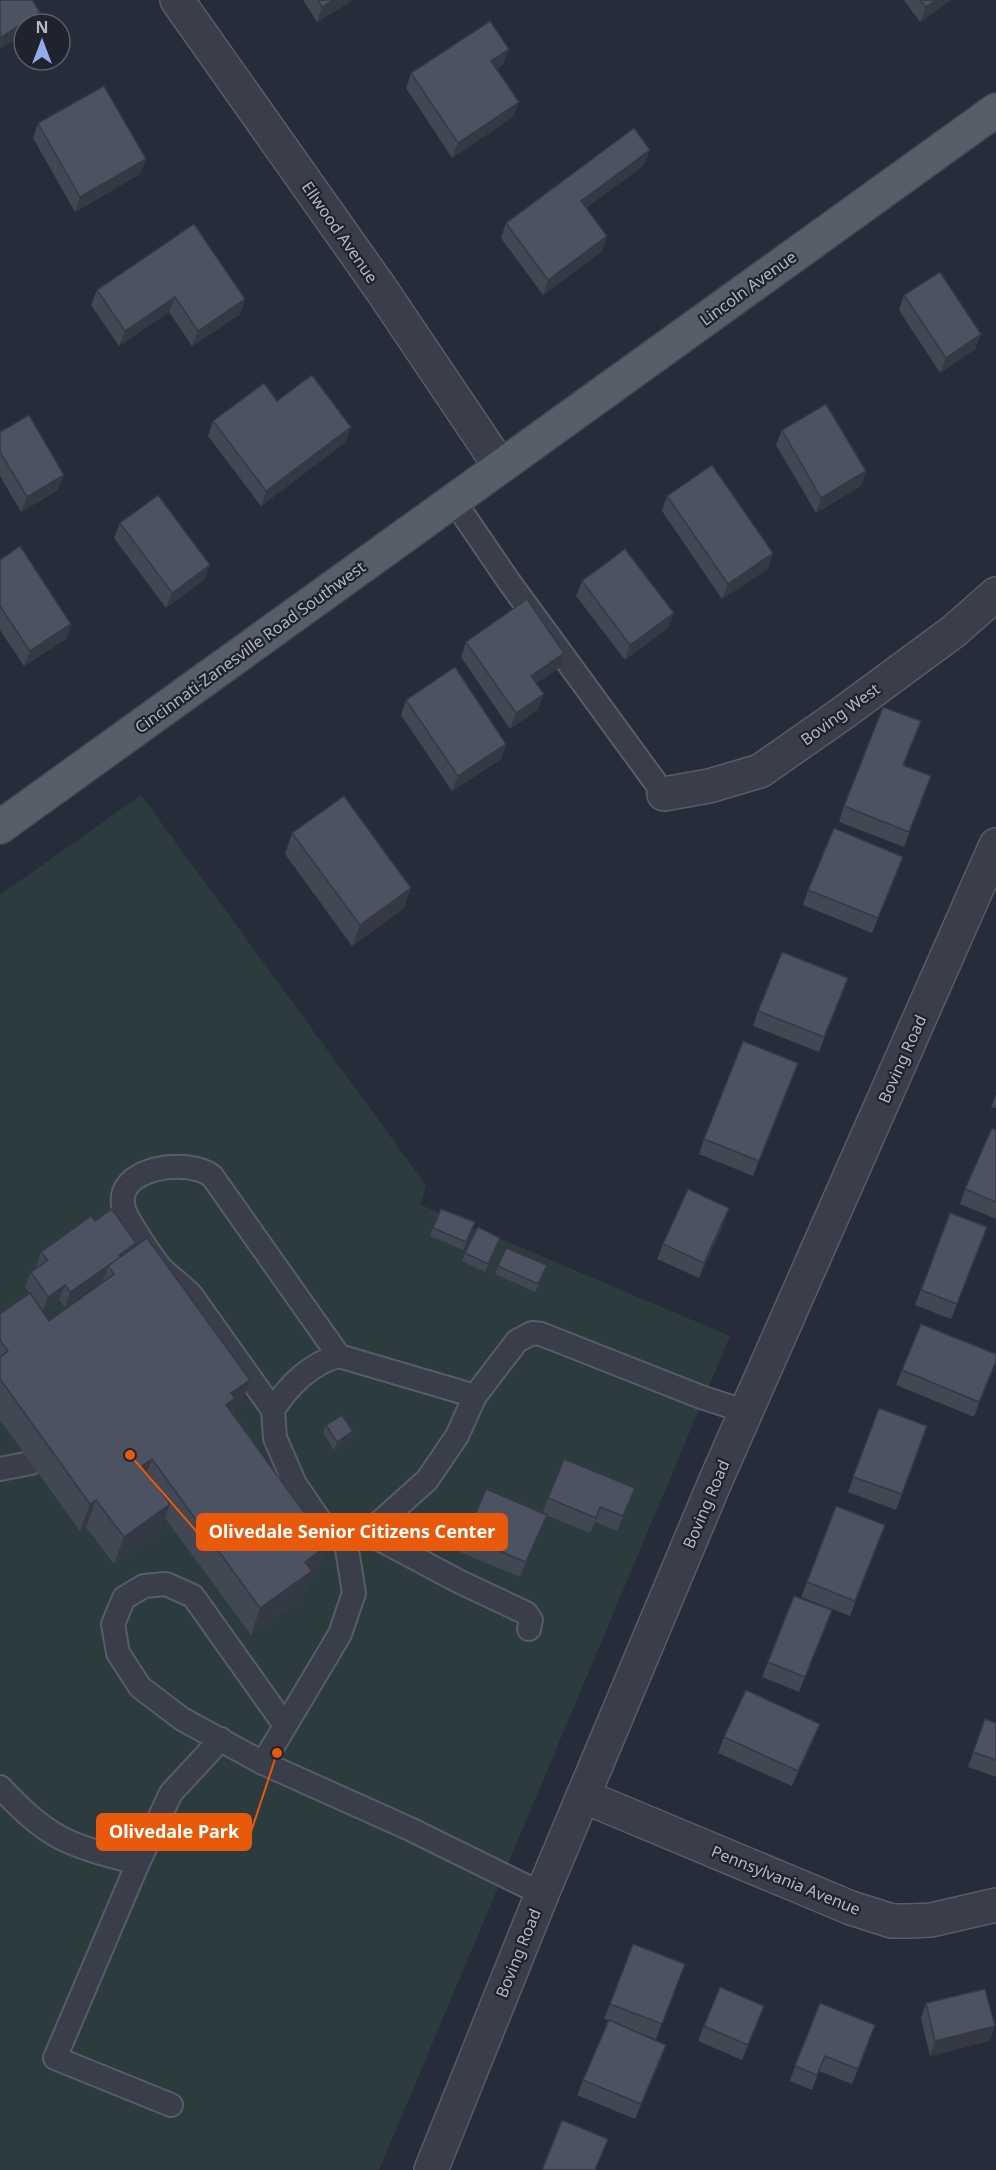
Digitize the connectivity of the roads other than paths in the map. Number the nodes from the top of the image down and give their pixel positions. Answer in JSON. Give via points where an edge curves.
{"nodes":[{"id":1,"x":177,"y":0,"type":"edge"},
{"id":2,"x":996,"y":110,"type":"edge"},
{"id":3,"x":500,"y":466,"type":"junction"},
{"id":4,"x":454,"y":501,"type":"junction"},
{"id":5,"x":996,"y":594,"type":"edge"},
{"id":6,"x":664,"y":794,"type":"joint"},
{"id":7,"x":0,"y":826,"type":"edge"},
{"id":8,"x":996,"y":845,"type":"edge"},
{"id":9,"x":339,"y":1356,"type":"junction"},
{"id":10,"x":475,"y":1396,"type":"junction"},
{"id":11,"x":273,"y":1410,"type":"junction"},
{"id":12,"x":747,"y":1412,"type":"junction"},
{"id":13,"x":31,"y":1463,"type":"dead end"},
{"id":14,"x":0,"y":1469,"type":"edge"},
{"id":15,"x":368,"y":1533,"type":"junction"},
{"id":16,"x":346,"y":1543,"type":"junction"},
{"id":17,"x":529,"y":1629,"type":"dead end"},
{"id":18,"x":284,"y":1724,"type":"junction"},
{"id":19,"x":221,"y":1739,"type":"junction"},
{"id":20,"x":263,"y":1763,"type":"junction"},
{"id":21,"x":0,"y":1787,"type":"edge"},
{"id":22,"x":583,"y":1796,"type":"junction"},
{"id":23,"x":138,"y":1863,"type":"junction"},
{"id":24,"x":542,"y":1894,"type":"junction"},
{"id":25,"x":996,"y":1905,"type":"edge"},
{"id":26,"x":171,"y":2105,"type":"dead end"},
{"id":27,"x":430,"y":2170,"type":"edge"}],
"edges":[{"from":1,"to":3,"type":"street","name":"Ellwood Avenue","via":[[381,289]]},
{"from":2,"to":3,"type":"main road","name":"Lincoln Avenue"},
{"from":3,"to":4,"type":"main road","name":"Cincinnati-Zanesville Road Southwest"},
{"from":4,"to":6,"type":"lane"},
{"from":4,"to":7,"type":"main road","name":"Cincinnati-Zanesville Road Southwest"},
{"from":5,"to":6,"type":"street","name":"Boving West","via":[[954,631],[760,771]]},
{"from":8,"to":12,"type":"street","name":"Boving Road"},
{"from":9,"to":10,"type":"lane"},
{"from":9,"to":11,"type":"lane","via":[[310,1370]]},
{"from":9,"to":11,"type":"lane","via":[[212,1176],[195,1167],[163,1167],[133,1179],[123,1199],[127,1216],[165,1271],[192,1296]]},
{"from":10,"to":12,"type":"lane","via":[[517,1341],[532,1333]]},
{"from":10,"to":15,"type":"lane","via":[[457,1436],[427,1480]]},
{"from":11,"to":16,"type":"lane","via":[[275,1438],[295,1484],[321,1522]]},
{"from":12,"to":22,"type":"street","name":"Boving Road"},
{"from":13,"to":14,"type":"lane"},
{"from":15,"to":16,"type":"lane"},
{"from":15,"to":17,"type":"lane","via":[[526,1613],[531,1620]]},
{"from":16,"to":18,"type":"lane","via":[[354,1593],[340,1634]]},
{"from":18,"to":19,"type":"lane","via":[[193,1596],[166,1584],[144,1586],[123,1598],[113,1624],[118,1653],[141,1687],[182,1719]]},
{"from":18,"to":20,"type":"lane"},
{"from":19,"to":20,"type":"lane"},
{"from":19,"to":23,"type":"lane","via":[[171,1793]]},
{"from":20,"to":24,"type":"lane"},
{"from":21,"to":23,"type":"lane","via":[[19,1807],[60,1837]]},
{"from":22,"to":24,"type":"street","name":"Boving Road"},
{"from":22,"to":25,"type":"street","name":"Pennsylvania Avenue","via":[[851,1908],[892,1921],[931,1920]]},
{"from":23,"to":26,"type":"lane","via":[[55,2058]]},
{"from":24,"to":27,"type":"street","name":"Boving Road"}]}
